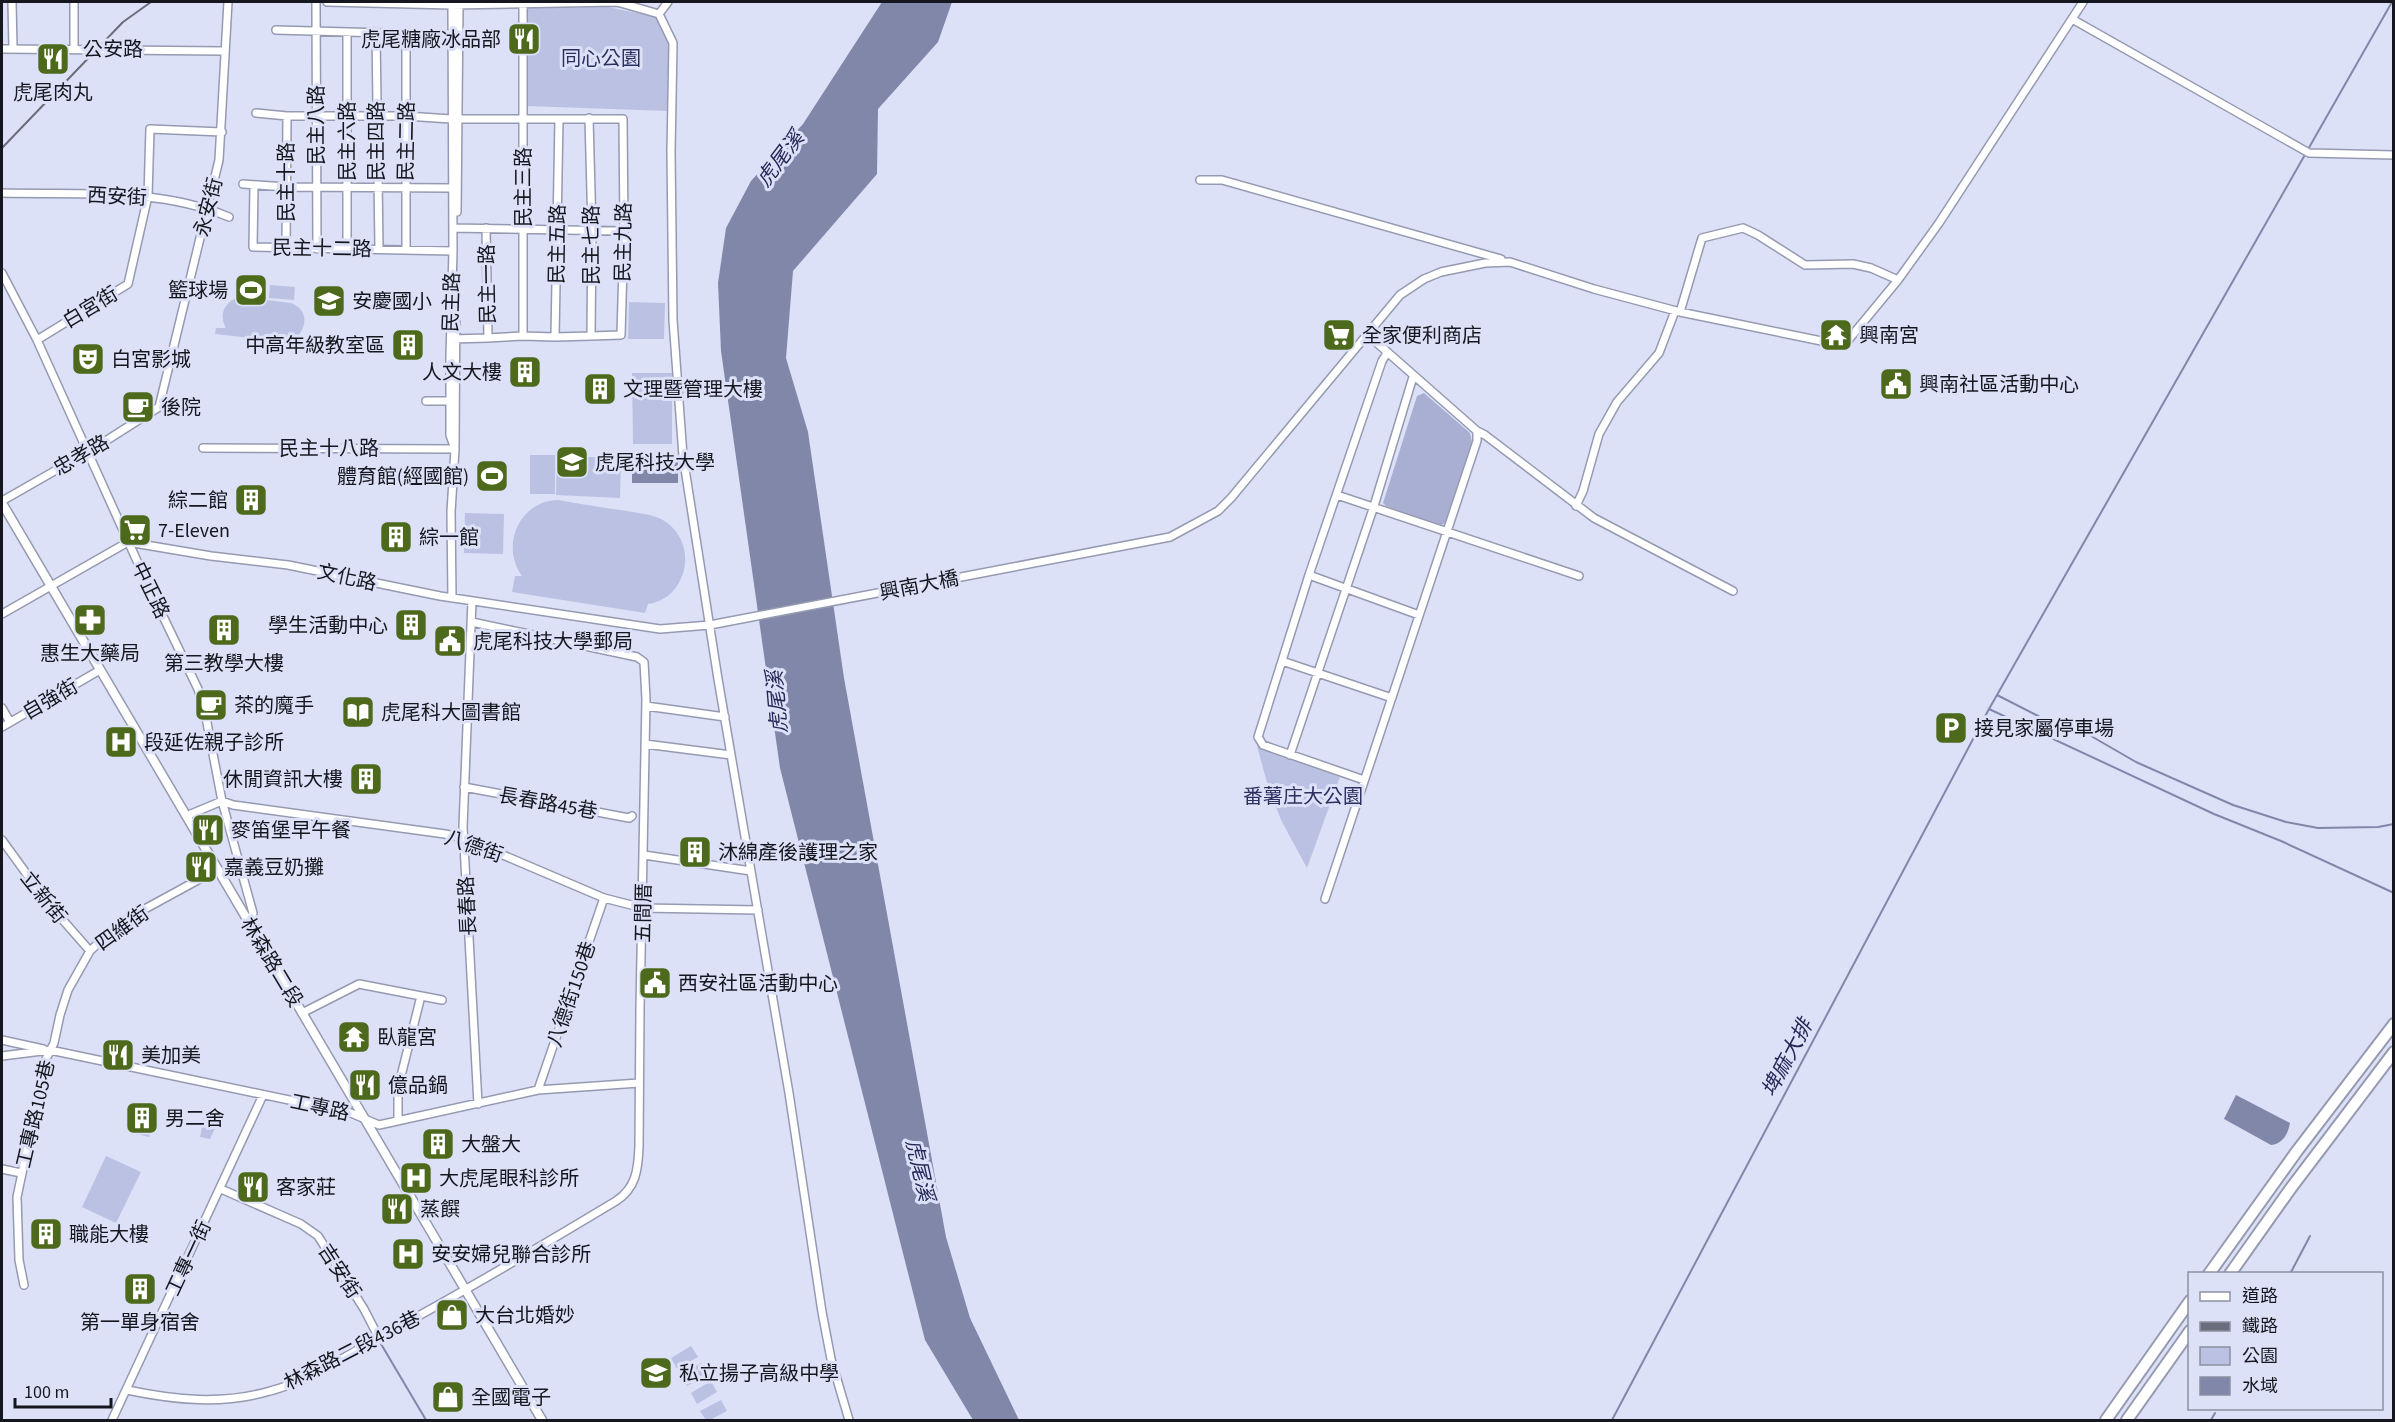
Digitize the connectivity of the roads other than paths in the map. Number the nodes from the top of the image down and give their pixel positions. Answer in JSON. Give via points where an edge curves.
{"nodes":[{"id":1,"x":12,"y":2,"type":"edge"},
{"id":2,"x":74,"y":2,"type":"edge"},
{"id":3,"x":228,"y":2,"type":"edge"},
{"id":4,"x":316,"y":2,"type":"edge"},
{"id":5,"x":327,"y":2,"type":"edge"},
{"id":6,"x":668,"y":2,"type":"edge"},
{"id":7,"x":2083,"y":2,"type":"edge"},
{"id":8,"x":523,"y":3,"type":"junction"},
{"id":9,"x":456,"y":5,"type":"junction"},
{"id":10,"x":659,"y":14,"type":"junction"},
{"id":11,"x":2072,"y":19,"type":"junction"},
{"id":12,"x":276,"y":30,"type":"dead end"},
{"id":13,"x":317,"y":32,"type":"junction"},
{"id":14,"x":347,"y":33,"type":"junction"},
{"id":15,"x":376,"y":33,"type":"junction"},
{"id":16,"x":406,"y":33,"type":"junction"},
{"id":17,"x":455,"y":35,"type":"junction"},
{"id":18,"x":2,"y":49,"type":"edge"},
{"id":19,"x":12,"y":49,"type":"junction"},
{"id":20,"x":74,"y":49,"type":"junction"},
{"id":21,"x":224,"y":51,"type":"junction"},
{"id":22,"x":256,"y":113,"type":"dead end"},
{"id":23,"x":316,"y":115,"type":"junction"},
{"id":24,"x":346,"y":115,"type":"junction"},
{"id":25,"x":287,"y":116,"type":"junction"},
{"id":26,"x":376,"y":116,"type":"junction"},
{"id":27,"x":406,"y":116,"type":"junction"},
{"id":28,"x":589,"y":118,"type":"junction"},
{"id":29,"x":454,"y":119,"type":"junction"},
{"id":30,"x":559,"y":119,"type":"junction"},
{"id":31,"x":523,"y":120,"type":"junction"},
{"id":32,"x":222,"y":132,"type":"junction"},
{"id":33,"x":2393,"y":157,"type":"edge"},
{"id":34,"x":1200,"y":180,"type":"dead end"},
{"id":35,"x":243,"y":184,"type":"dead end"},
{"id":36,"x":254,"y":186,"type":"junction"},
{"id":37,"x":316,"y":186,"type":"junction"},
{"id":38,"x":347,"y":187,"type":"junction"},
{"id":39,"x":376,"y":187,"type":"junction"},
{"id":40,"x":405,"y":187,"type":"junction"},
{"id":41,"x":286,"y":188,"type":"junction"},
{"id":42,"x":451,"y":188,"type":"junction"},
{"id":43,"x":2,"y":193,"type":"edge"},
{"id":44,"x":148,"y":196,"type":"junction"},
{"id":45,"x":208,"y":209,"type":"junction"},
{"id":46,"x":229,"y":217,"type":"dead end"},
{"id":47,"x":455,"y":228,"type":"junction"},
{"id":48,"x":486,"y":228,"type":"junction"},
{"id":49,"x":523,"y":228,"type":"junction"},
{"id":50,"x":558,"y":229,"type":"junction"},
{"id":51,"x":592,"y":230,"type":"junction"},
{"id":52,"x":624,"y":231,"type":"junction"},
{"id":53,"x":286,"y":248,"type":"junction"},
{"id":54,"x":317,"y":249,"type":"junction"},
{"id":55,"x":347,"y":249,"type":"junction"},
{"id":56,"x":379,"y":249,"type":"junction"},
{"id":57,"x":406,"y":249,"type":"junction"},
{"id":58,"x":453,"y":251,"type":"junction"},
{"id":59,"x":1510,"y":262,"type":"junction"},
{"id":60,"x":2,"y":273,"type":"edge"},
{"id":61,"x":1898,"y":280,"type":"junction"},
{"id":62,"x":1677,"y":312,"type":"junction"},
{"id":63,"x":1368,"y":335,"type":"junction"},
{"id":64,"x":524,"y":336,"type":"junction"},
{"id":65,"x":591,"y":336,"type":"junction"},
{"id":66,"x":488,"y":338,"type":"junction"},
{"id":67,"x":555,"y":338,"type":"junction"},
{"id":68,"x":453,"y":339,"type":"junction"},
{"id":69,"x":37,"y":340,"type":"junction"},
{"id":70,"x":1388,"y":352,"type":"junction"},
{"id":71,"x":1413,"y":377,"type":"junction"},
{"id":72,"x":426,"y":401,"type":"dead end"},
{"id":73,"x":453,"y":401,"type":"junction"},
{"id":74,"x":159,"y":407,"type":"joint"},
{"id":75,"x":1477,"y":431,"type":"junction"},
{"id":76,"x":203,"y":448,"type":"dead end"},
{"id":77,"x":454,"y":449,"type":"junction"},
{"id":78,"x":87,"y":453,"type":"junction"},
{"id":79,"x":1337,"y":495,"type":"junction"},
{"id":80,"x":2,"y":502,"type":"edge"},
{"id":81,"x":1374,"y":506,"type":"junction"},
{"id":82,"x":1576,"y":506,"type":"junction"},
{"id":83,"x":1446,"y":532,"type":"junction"},
{"id":84,"x":128,"y":542,"type":"junction"},
{"id":85,"x":1309,"y":575,"type":"junction"},
{"id":86,"x":1579,"y":576,"type":"dead end"},
{"id":87,"x":50,"y":586,"type":"junction"},
{"id":88,"x":1346,"y":588,"type":"junction"},
{"id":89,"x":1733,"y":591,"type":"dead end"},
{"id":90,"x":452,"y":597,"type":"junction"},
{"id":91,"x":472,"y":601,"type":"junction"},
{"id":92,"x":2,"y":614,"type":"edge"},
{"id":93,"x":1419,"y":615,"type":"junction"},
{"id":94,"x":472,"y":622,"type":"junction"},
{"id":95,"x":710,"y":625,"type":"junction"},
{"id":96,"x":1282,"y":661,"type":"junction"},
{"id":97,"x":100,"y":670,"type":"junction"},
{"id":98,"x":1318,"y":673,"type":"junction"},
{"id":99,"x":1392,"y":698,"type":"junction"},
{"id":100,"x":646,"y":706,"type":"junction"},
{"id":101,"x":2,"y":708,"type":"edge"},
{"id":102,"x":725,"y":717,"type":"junction"},
{"id":103,"x":10,"y":723,"type":"junction"},
{"id":104,"x":2,"y":727,"type":"edge"},
{"id":105,"x":645,"y":744,"type":"junction"},
{"id":106,"x":731,"y":755,"type":"junction"},
{"id":107,"x":1290,"y":755,"type":"junction"},
{"id":108,"x":1364,"y":780,"type":"junction"},
{"id":109,"x":464,"y":787,"type":"junction"},
{"id":110,"x":222,"y":801,"type":"junction"},
{"id":111,"x":186,"y":816,"type":"junction"},
{"id":112,"x":632,"y":816,"type":"dead end"},
{"id":113,"x":463,"y":838,"type":"junction"},
{"id":114,"x":2,"y":840,"type":"edge"},
{"id":115,"x":644,"y":855,"type":"junction"},
{"id":116,"x":218,"y":869,"type":"junction"},
{"id":117,"x":751,"y":871,"type":"junction"},
{"id":118,"x":604,"y":898,"type":"junction"},
{"id":119,"x":1325,"y":899,"type":"dead end"},
{"id":120,"x":643,"y":908,"type":"junction"},
{"id":121,"x":758,"y":910,"type":"junction"},
{"id":122,"x":249,"y":924,"type":"junction"},
{"id":123,"x":90,"y":951,"type":"junction"},
{"id":124,"x":421,"y":996,"type":"junction"},
{"id":125,"x":442,"y":1000,"type":"dead end"},
{"id":126,"x":303,"y":1013,"type":"junction"},
{"id":127,"x":2394,"y":1024,"type":"edge"},
{"id":128,"x":2,"y":1040,"type":"edge"},
{"id":129,"x":50,"y":1050,"type":"junction"},
{"id":130,"x":2394,"y":1052,"type":"edge"},
{"id":131,"x":2,"y":1056,"type":"edge"},
{"id":132,"x":639,"y":1083,"type":"junction"},
{"id":133,"x":538,"y":1090,"type":"junction"},
{"id":134,"x":263,"y":1095,"type":"junction"},
{"id":135,"x":478,"y":1104,"type":"junction"},
{"id":136,"x":364,"y":1117,"type":"junction"},
{"id":137,"x":398,"y":1120,"type":"junction"},
{"id":138,"x":2,"y":1169,"type":"edge"},
{"id":139,"x":21,"y":1173,"type":"junction"},
{"id":140,"x":221,"y":1189,"type":"junction"},
{"id":141,"x":2210,"y":1272,"type":"edge"},
{"id":142,"x":2231,"y":1272,"type":"edge"},
{"id":143,"x":24,"y":1285,"type":"dead end"},
{"id":144,"x":465,"y":1291,"type":"junction"},
{"id":145,"x":2188,"y":1304,"type":"edge"},
{"id":146,"x":2188,"y":1334,"type":"edge"},
{"id":147,"x":379,"y":1338,"type":"junction"},
{"id":148,"x":127,"y":1390,"type":"junction"},
{"id":149,"x":112,"y":1420,"type":"edge"},
{"id":150,"x":542,"y":1420,"type":"edge"},
{"id":151,"x":849,"y":1420,"type":"edge"},
{"id":152,"x":2106,"y":1420,"type":"edge"},
{"id":153,"x":2127,"y":1420,"type":"edge"}],
"edges":[{"from":1,"to":19,"type":"street"},
{"from":2,"to":20,"type":"street"},
{"from":3,"to":21,"type":"street","name":"永安街"},
{"from":4,"to":13,"type":"street","name":"民主八路"},
{"from":5,"to":9,"type":"street"},
{"from":6,"to":10,"type":"street"},
{"from":7,"to":11,"type":"street"},
{"from":8,"to":9,"type":"street"},
{"from":8,"to":10,"type":"street","via":[[617,2]]},
{"from":8,"to":31,"type":"street","name":"民主三路"},
{"from":9,"to":17,"type":"street","name":"民主路"},
{"from":10,"to":95,"type":"street","via":[[673,43],[673,320],[678,400]]},
{"from":11,"to":33,"type":"street","via":[[2306,152]]},
{"from":11,"to":61,"type":"street","via":[[1940,223]]},
{"from":12,"to":13,"type":"street"},
{"from":13,"to":14,"type":"street"},
{"from":13,"to":23,"type":"street","name":"民主八路"},
{"from":14,"to":15,"type":"street"},
{"from":14,"to":24,"type":"street","name":"民主六路"},
{"from":15,"to":16,"type":"street"},
{"from":15,"to":26,"type":"street","name":"民主四路"},
{"from":16,"to":17,"type":"street"},
{"from":16,"to":27,"type":"street","name":"民主二路"},
{"from":17,"to":29,"type":"street","name":"民主路"},
{"from":18,"to":19,"type":"street","name":"公安路"},
{"from":19,"to":20,"type":"street","name":"公安路"},
{"from":20,"to":21,"type":"street","name":"公安路"},
{"from":21,"to":32,"type":"street","name":"永安街"},
{"from":22,"to":25,"type":"street"},
{"from":23,"to":24,"type":"street"},
{"from":23,"to":25,"type":"street"},
{"from":23,"to":37,"type":"street","name":"民主八路"},
{"from":24,"to":26,"type":"street"},
{"from":24,"to":38,"type":"street","name":"民主六路"},
{"from":25,"to":41,"type":"street","name":"民主十路"},
{"from":26,"to":27,"type":"street"},
{"from":26,"to":39,"type":"street","name":"民主四路"},
{"from":27,"to":29,"type":"street"},
{"from":27,"to":40,"type":"street","name":"民主二路"},
{"from":28,"to":30,"type":"street"},
{"from":28,"to":51,"type":"street","name":"民主七路"},
{"from":28,"to":52,"type":"street","name":"民主九路","via":[[623,119]]},
{"from":29,"to":31,"type":"street"},
{"from":29,"to":42,"type":"street","name":"民主路"},
{"from":29,"to":47,"type":"street"},
{"from":30,"to":31,"type":"street"},
{"from":30,"to":50,"type":"street","name":"民主五路"},
{"from":31,"to":49,"type":"street","name":"民主三路"},
{"from":32,"to":44,"type":"street","name":"白宮街","via":[[150,129]]},
{"from":32,"to":45,"type":"street","name":"永安街"},
{"from":34,"to":59,"type":"street","via":[[1222,180]]},
{"from":35,"to":36,"type":"street"},
{"from":36,"to":41,"type":"street"},
{"from":36,"to":53,"type":"street","name":"民主十二路","via":[[253,247]]},
{"from":37,"to":38,"type":"street"},
{"from":37,"to":41,"type":"street"},
{"from":37,"to":54,"type":"street","name":"民主八路"},
{"from":38,"to":39,"type":"street"},
{"from":38,"to":55,"type":"street","name":"民主六路"},
{"from":39,"to":40,"type":"street"},
{"from":39,"to":56,"type":"street","name":"民主四路"},
{"from":40,"to":42,"type":"street"},
{"from":40,"to":57,"type":"street","name":"民主二路"},
{"from":41,"to":53,"type":"street","name":"民主十路"},
{"from":42,"to":47,"type":"street","name":"民主路"},
{"from":43,"to":44,"type":"street","name":"西安街"},
{"from":44,"to":45,"type":"street","name":"西安街"},
{"from":44,"to":69,"type":"street","name":"白宮街","via":[[128,284]]},
{"from":45,"to":46,"type":"street","name":"西安街"},
{"from":45,"to":74,"type":"street","name":"永安街"},
{"from":47,"to":48,"type":"street"},
{"from":47,"to":58,"type":"street","name":"民主路"},
{"from":47,"to":68,"type":"street"},
{"from":48,"to":49,"type":"street"},
{"from":48,"to":66,"type":"street","name":"民主一路"},
{"from":49,"to":50,"type":"street"},
{"from":49,"to":64,"type":"street","name":"民主三路"},
{"from":50,"to":51,"type":"street"},
{"from":50,"to":67,"type":"street","name":"民主五路"},
{"from":51,"to":52,"type":"street"},
{"from":51,"to":65,"type":"street","name":"民主七路"},
{"from":52,"to":65,"type":"street","name":"民主九路","via":[[621,335]]},
{"from":53,"to":54,"type":"street","name":"民主十二路"},
{"from":54,"to":55,"type":"street","name":"民主十二路"},
{"from":55,"to":56,"type":"street","name":"民主十二路"},
{"from":56,"to":57,"type":"street","name":"民主十二路"},
{"from":57,"to":58,"type":"street","name":"民主十二路"},
{"from":58,"to":68,"type":"street","name":"民主路"},
{"from":59,"to":62,"type":"street"},
{"from":59,"to":63,"type":"street","name":"興南大橋","via":[[1485,263],[1424,279],[1400,295]]},
{"from":60,"to":69,"type":"street","name":"中正路"},
{"from":61,"to":62,"type":"street","via":[[1841,345]]},
{"from":61,"to":62,"type":"street","via":[[1853,264],[1805,266],[1743,228],[1702,238]]},
{"from":62,"to":82,"type":"street","via":[[1659,353],[1617,402],[1599,434]]},
{"from":63,"to":70,"type":"street"},
{"from":63,"to":95,"type":"street","name":"興南大橋","via":[[1218,511],[1170,537]]},
{"from":64,"to":66,"type":"street"},
{"from":64,"to":67,"type":"street"},
{"from":65,"to":67,"type":"street"},
{"from":66,"to":68,"type":"street","name":"民主一路"},
{"from":68,"to":73,"type":"street","name":"民主路"},
{"from":69,"to":78,"type":"street","name":"中正路"},
{"from":70,"to":71,"type":"street"},
{"from":70,"to":79,"type":"street"},
{"from":71,"to":75,"type":"street"},
{"from":71,"to":81,"type":"street"},
{"from":72,"to":73,"type":"street"},
{"from":73,"to":77,"type":"street","name":"民主路","via":[[450,435]]},
{"from":74,"to":78,"type":"street","name":"忠孝路"},
{"from":75,"to":82,"type":"street"},
{"from":75,"to":83,"type":"street"},
{"from":76,"to":77,"type":"street","name":"民主十八路"},
{"from":77,"to":90,"type":"street","name":"民主路"},
{"from":78,"to":80,"type":"street","name":"忠孝路"},
{"from":78,"to":84,"type":"street","name":"中正路"},
{"from":79,"to":81,"type":"street"},
{"from":79,"to":85,"type":"street"},
{"from":80,"to":87,"type":"main road","name":"林森路二段"},
{"from":81,"to":83,"type":"street"},
{"from":81,"to":88,"type":"street"},
{"from":82,"to":89,"type":"street"},
{"from":83,"to":86,"type":"street"},
{"from":83,"to":93,"type":"street"},
{"from":84,"to":87,"type":"street"},
{"from":84,"to":90,"type":"street","name":"文化路","via":[[288,565]]},
{"from":84,"to":110,"type":"street","name":"中正路","via":[[198,689]]},
{"from":85,"to":88,"type":"street"},
{"from":85,"to":96,"type":"street"},
{"from":87,"to":92,"type":"street"},
{"from":87,"to":97,"type":"main road","name":"林森路二段"},
{"from":88,"to":93,"type":"street"},
{"from":88,"to":98,"type":"street"},
{"from":90,"to":91,"type":"street","name":"文化路"},
{"from":91,"to":94,"type":"street","name":"長春路"},
{"from":91,"to":95,"type":"street","name":"文化路","via":[[660,629]]},
{"from":93,"to":99,"type":"street"},
{"from":94,"to":100,"type":"street","via":[[637,657],[644,662]]},
{"from":94,"to":109,"type":"street","name":"長春路"},
{"from":95,"to":102,"type":"street"},
{"from":96,"to":98,"type":"street"},
{"from":96,"to":107,"type":"street","via":[[1258,737],[1263,745]]},
{"from":97,"to":103,"type":"street","name":"自強街"},
{"from":97,"to":111,"type":"main road","name":"林森路二段"},
{"from":98,"to":99,"type":"street"},
{"from":98,"to":107,"type":"street"},
{"from":99,"to":108,"type":"street"},
{"from":100,"to":102,"type":"street"},
{"from":100,"to":105,"type":"street"},
{"from":101,"to":103,"type":"street"},
{"from":102,"to":106,"type":"street"},
{"from":103,"to":104,"type":"street","name":"自強街"},
{"from":105,"to":106,"type":"street"},
{"from":105,"to":115,"type":"street","name":"五間厝"},
{"from":106,"to":117,"type":"street"},
{"from":107,"to":108,"type":"street"},
{"from":108,"to":119,"type":"street"},
{"from":109,"to":112,"type":"street","name":"長春路45巷"},
{"from":109,"to":113,"type":"street","name":"長春路"},
{"from":110,"to":111,"type":"street"},
{"from":110,"to":113,"type":"street","name":"八德街"},
{"from":110,"to":122,"type":"street","name":"中正路","via":[[253,913]]},
{"from":111,"to":116,"type":"main road","name":"林森路二段"},
{"from":113,"to":118,"type":"street","name":"八德街"},
{"from":113,"to":135,"type":"street","name":"長春路"},
{"from":114,"to":123,"type":"street","name":"立新街","via":[[47,902]]},
{"from":115,"to":117,"type":"street"},
{"from":115,"to":120,"type":"street","name":"五間厝"},
{"from":116,"to":122,"type":"main road","name":"林森路二段"},
{"from":116,"to":123,"type":"street","name":"四維街","via":[[132,916]]},
{"from":117,"to":121,"type":"street"},
{"from":118,"to":120,"type":"street","name":"八德街"},
{"from":118,"to":133,"type":"street","name":"八德街150巷"},
{"from":120,"to":121,"type":"street","name":"八德街"},
{"from":120,"to":132,"type":"street","name":"五間厝"},
{"from":121,"to":151,"type":"street","via":[[822,1312]]},
{"from":122,"to":126,"type":"main road","name":"林森路二段"},
{"from":123,"to":129,"type":"street","name":"四維街","via":[[68,990]]},
{"from":124,"to":125,"type":"street"},
{"from":124,"to":126,"type":"street","via":[[359,984]]},
{"from":124,"to":137,"type":"street","via":[[398,1088]]},
{"from":126,"to":136,"type":"main road","name":"林森路二段"},
{"from":127,"to":141,"type":"highway"},
{"from":128,"to":129,"type":"street"},
{"from":129,"to":131,"type":"street","name":"工專路"},
{"from":129,"to":134,"type":"street","name":"工專路"},
{"from":129,"to":139,"type":"street","name":"工專路105巷"},
{"from":130,"to":142,"type":"highway"},
{"from":132,"to":133,"type":"street","name":"工專路"},
{"from":132,"to":144,"type":"street","name":"五間厝","via":[[639,1158],[627,1194]]},
{"from":133,"to":135,"type":"street","name":"工專路"},
{"from":134,"to":136,"type":"street","name":"工專路"},
{"from":134,"to":140,"type":"street","name":"工專一街"},
{"from":135,"to":137,"type":"street","name":"工專路"},
{"from":136,"to":137,"type":"street","name":"工專路","via":[[379,1125]]},
{"from":136,"to":144,"type":"main road","name":"林森路二段"},
{"from":138,"to":139,"type":"street"},
{"from":139,"to":143,"type":"street","name":"工專路105巷","via":[[18,1236]]},
{"from":140,"to":147,"type":"street","name":"吉安街","via":[[301,1224],[318,1236]]},
{"from":140,"to":148,"type":"street","name":"工專一街"},
{"from":144,"to":147,"type":"street","name":"林森路二段436巷"},
{"from":144,"to":150,"type":"main road","name":"林森路二段"},
{"from":145,"to":152,"type":"highway"},
{"from":146,"to":153,"type":"highway"},
{"from":147,"to":148,"type":"street","name":"林森路二段436巷","via":[[271,1391],[233,1398],[174,1400]]},
{"from":148,"to":149,"type":"street","name":"工專一街"}]}
